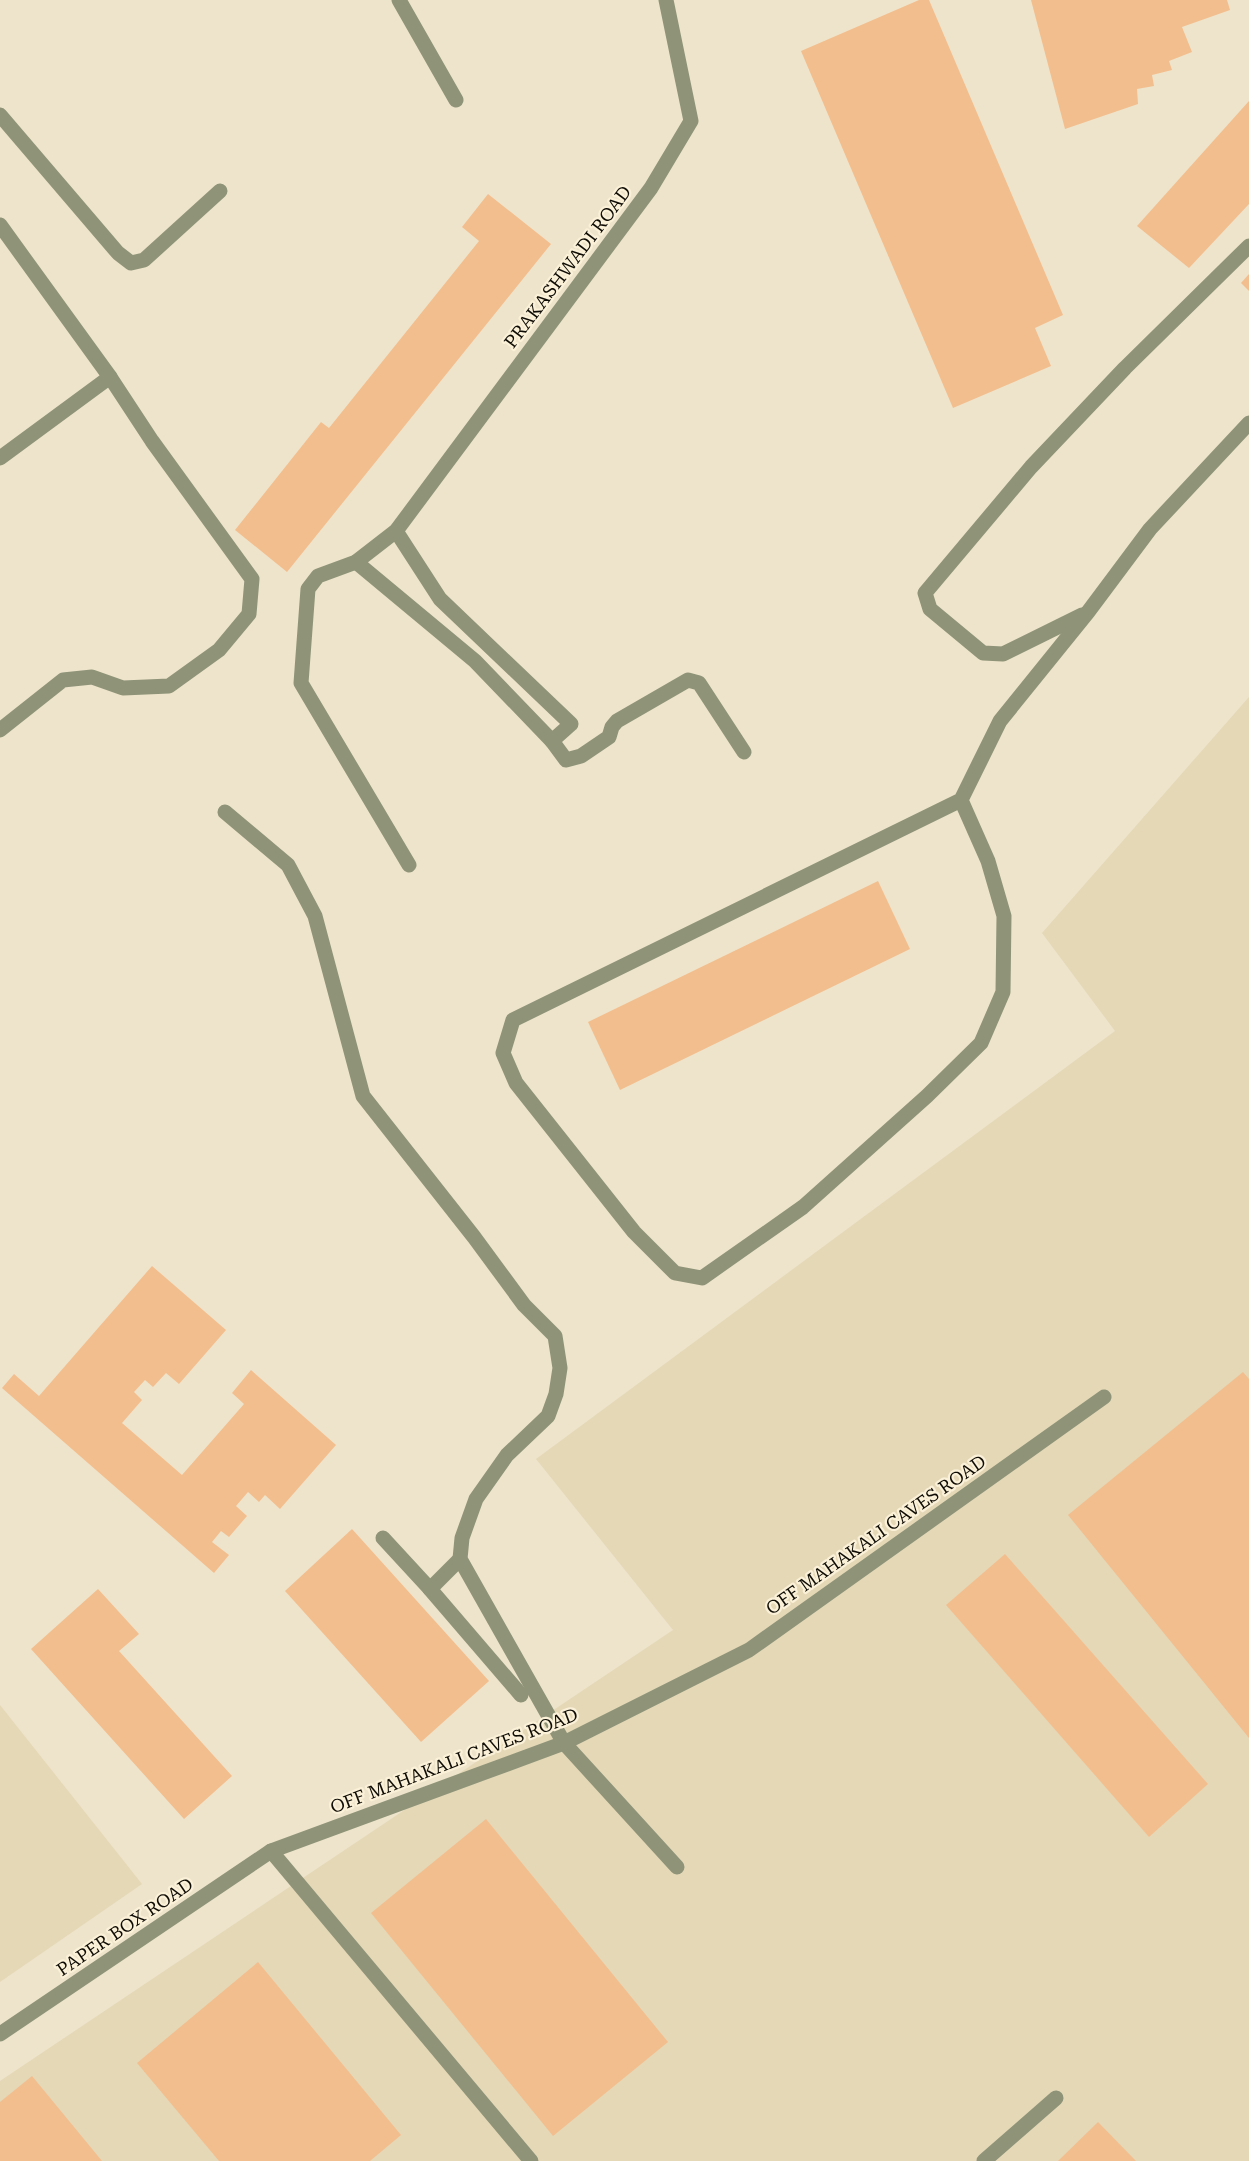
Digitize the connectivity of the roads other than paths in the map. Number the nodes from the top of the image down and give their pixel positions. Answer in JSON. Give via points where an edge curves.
{"nodes":[{"id":1,"x":399,"y":0,"type":"edge"},
{"id":2,"x":666,"y":0,"type":"edge"},
{"id":3,"x":456,"y":100,"type":"dead end"},
{"id":4,"x":0,"y":115,"type":"edge"},
{"id":5,"x":220,"y":190,"type":"dead end"},
{"id":6,"x":0,"y":225,"type":"edge"},
{"id":7,"x":1249,"y":246,"type":"edge"},
{"id":8,"x":110,"y":377,"type":"junction"},
{"id":9,"x":1249,"y":423,"type":"edge"},
{"id":10,"x":0,"y":459,"type":"edge"},
{"id":11,"x":396,"y":531,"type":"junction"},
{"id":12,"x":356,"y":562,"type":"junction"},
{"id":13,"x":1088,"y":612,"type":"junction"},
{"id":14,"x":0,"y":730,"type":"edge"},
{"id":15,"x":552,"y":741,"type":"junction"},
{"id":16,"x":744,"y":753,"type":"dead end"},
{"id":17,"x":961,"y":800,"type":"junction"},
{"id":18,"x":225,"y":812,"type":"dead end"},
{"id":19,"x":409,"y":865,"type":"dead end"},
{"id":20,"x":1104,"y":1397,"type":"dead end"},
{"id":21,"x":383,"y":1538,"type":"dead end"},
{"id":22,"x":460,"y":1559,"type":"junction"},
{"id":23,"x":430,"y":1589,"type":"junction"},
{"id":24,"x":521,"y":1695,"type":"dead end"},
{"id":25,"x":564,"y":1743,"type":"junction"},
{"id":26,"x":271,"y":1851,"type":"junction"},
{"id":27,"x":677,"y":1867,"type":"dead end"},
{"id":28,"x":0,"y":2034,"type":"edge"},
{"id":29,"x":1056,"y":2098,"type":"dead end"},
{"id":30,"x":531,"y":2161,"type":"edge"},
{"id":31,"x":984,"y":2161,"type":"edge"}],
"edges":[{"from":1,"to":3,"type":"street"},
{"from":2,"to":11,"type":"street","name":"PRAKASHWADI ROAD","via":[[691,121],[651,188]]},
{"from":4,"to":5,"type":"street","via":[[118,253],[131,263],[144,260]]},
{"from":6,"to":8,"type":"street"},
{"from":7,"to":13,"type":"street","via":[[1031,467],[925,593],[930,609],[983,653],[1003,654]]},
{"from":8,"to":10,"type":"street"},
{"from":8,"to":14,"type":"street","via":[[252,579],[249,614],[219,650],[169,686],[123,688],[92,676],[63,680]]},
{"from":9,"to":13,"type":"street","via":[[1150,529]]},
{"from":11,"to":12,"type":"street","name":"PRAKASHWADI ROAD"},
{"from":11,"to":15,"type":"street","via":[[440,599],[571,724]]},
{"from":12,"to":15,"type":"street","via":[[475,661]]},
{"from":12,"to":19,"type":"street","name":"PRAKASHWADI ROAD","via":[[318,576],[308,589],[301,683]]},
{"from":13,"to":17,"type":"street","via":[[1000,721]]},
{"from":15,"to":16,"type":"street","via":[[566,760],[581,756],[609,738],[617,721],[688,680],[699,683]]},
{"from":17,"to":17,"type":"street","via":[[988,861],[1004,916],[1003,992],[981,1043],[803,1207],[702,1278],[675,1273],[634,1232],[516,1083],[503,1053],[513,1020]]},
{"from":18,"to":22,"type":"street","via":[[288,865],[315,916],[363,1096],[524,1305],[555,1336],[560,1368],[548,1416],[507,1455],[476,1499],[462,1538]]},
{"from":20,"to":25,"type":"street","name":"OFF MAHAKALI CAVES ROAD","via":[[749,1650]]},
{"from":21,"to":23,"type":"street"},
{"from":22,"to":23,"type":"street"},
{"from":22,"to":25,"type":"street"},
{"from":23,"to":24,"type":"street"},
{"from":25,"to":26,"type":"street","name":"OFF MAHAKALI CAVES ROAD"},
{"from":25,"to":27,"type":"street"},
{"from":26,"to":28,"type":"street","name":"PAPER BOX ROAD"},
{"from":26,"to":30,"type":"street"},
{"from":29,"to":31,"type":"street"}]}
